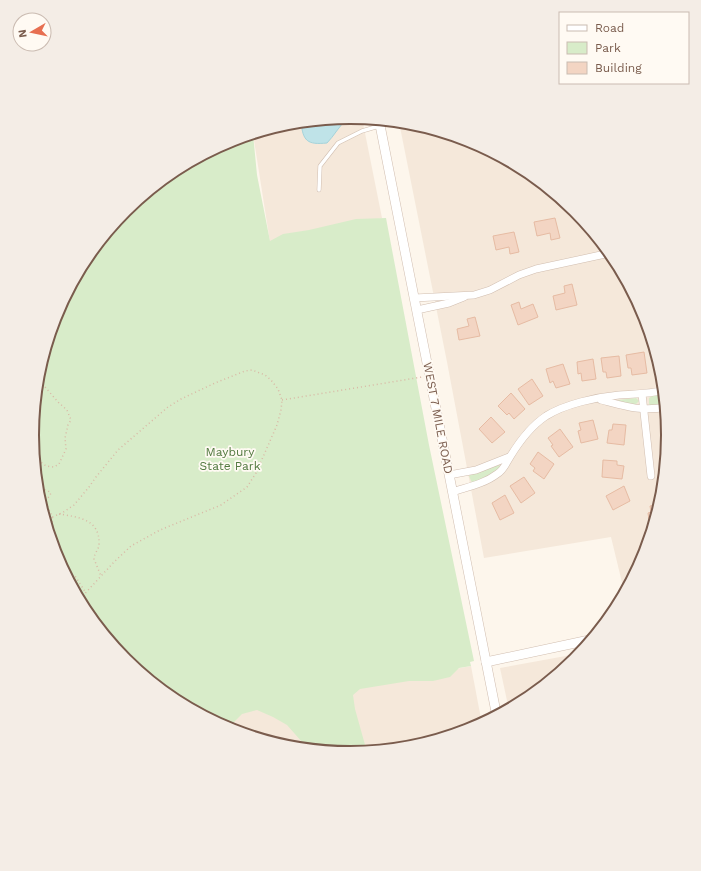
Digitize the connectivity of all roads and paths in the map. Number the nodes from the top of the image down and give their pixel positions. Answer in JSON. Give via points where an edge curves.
{"nodes":[{"id":1,"x":375,"y":125,"type":"edge"},
{"id":2,"x":381,"y":126,"type":"edge"},
{"id":3,"x":319,"y":190,"type":"dead end"},
{"id":4,"x":604,"y":253,"type":"edge"},
{"id":5,"x":466,"y":296,"type":"junction"},
{"id":6,"x":414,"y":298,"type":"junction"},
{"id":7,"x":417,"y":310,"type":"junction"},
{"id":8,"x":429,"y":376,"type":"junction"},
{"id":9,"x":43,"y":385,"type":"edge"},
{"id":10,"x":658,"y":391,"type":"edge"},
{"id":11,"x":642,"y":394,"type":"junction"},
{"id":12,"x":598,"y":399,"type":"junction"},
{"id":13,"x":282,"y":400,"type":"junction"},
{"id":14,"x":660,"y":408,"type":"edge"},
{"id":15,"x":644,"y":409,"type":"junction"},
{"id":16,"x":510,"y":457,"type":"junction"},
{"id":17,"x":41,"y":461,"type":"edge"},
{"id":18,"x":449,"y":475,"type":"junction"},
{"id":19,"x":651,"y":476,"type":"dead end"},
{"id":20,"x":44,"y":490,"type":"edge"},
{"id":21,"x":452,"y":492,"type":"junction"},
{"id":22,"x":46,"y":498,"type":"edge"},
{"id":23,"x":48,"y":507,"type":"edge"},
{"id":24,"x":58,"y":514,"type":"junction"},
{"id":25,"x":52,"y":516,"type":"junction"},
{"id":26,"x":53,"y":524,"type":"edge"},
{"id":27,"x":71,"y":574,"type":"edge"},
{"id":28,"x":101,"y":576,"type":"junction"},
{"id":29,"x":86,"y":593,"type":"junction"},
{"id":30,"x":84,"y":596,"type":"edge"},
{"id":31,"x":585,"y":641,"type":"edge"},
{"id":32,"x":486,"y":662,"type":"junction"},
{"id":33,"x":496,"y":711,"type":"edge"}],
"edges":[{"from":1,"to":3,"type":"lane","via":[[338,143],[320,166]]},
{"from":2,"to":6,"type":"street","name":"WEST 7 MILE ROAD"},
{"from":4,"to":5,"type":"street","via":[[536,269],[490,290]]},
{"from":5,"to":6,"type":"street"},
{"from":5,"to":7,"type":"street","via":[[449,303]]},
{"from":6,"to":7,"type":"street","name":"WEST 7 MILE ROAD"},
{"from":7,"to":8,"type":"street","name":"WEST 7 MILE ROAD"},
{"from":8,"to":13,"type":"path"},
{"from":8,"to":18,"type":"street","name":"WEST 7 MILE ROAD"},
{"from":9,"to":17,"type":"path","via":[[67,410],[70,420],[65,438],[66,449],[59,464],[54,467],[46,466]]},
{"from":10,"to":11,"type":"street"},
{"from":11,"to":12,"type":"street"},
{"from":11,"to":15,"type":"street"},
{"from":12,"to":15,"type":"street","via":[[625,407]]},
{"from":12,"to":16,"type":"street","via":[[559,409],[545,416],[528,432]]},
{"from":13,"to":24,"type":"path","via":[[271,380],[259,372],[250,370],[242,371],[181,399],[118,450],[74,505]]},
{"from":13,"to":28,"type":"path","via":[[277,424],[256,473],[247,487],[221,505],[160,530],[135,544]]},
{"from":14,"to":15,"type":"street"},
{"from":15,"to":19,"type":"street"},
{"from":16,"to":18,"type":"street","via":[[476,470]]},
{"from":16,"to":21,"type":"street","via":[[498,474],[480,484]]},
{"from":18,"to":21,"type":"street","name":"WEST 7 MILE ROAD"},
{"from":20,"to":22,"type":"path","via":[[51,493]]},
{"from":21,"to":32,"type":"street","name":"WEST 7 MILE ROAD"},
{"from":23,"to":25,"type":"path"},
{"from":24,"to":25,"type":"path"},
{"from":24,"to":28,"type":"path","via":[[82,518],[97,532],[99,548],[94,559]]},
{"from":25,"to":26,"type":"path"},
{"from":27,"to":29,"type":"path"},
{"from":28,"to":29,"type":"path"},
{"from":29,"to":30,"type":"path"},
{"from":31,"to":32,"type":"street"},
{"from":32,"to":33,"type":"street","name":"WEST 7 MILE ROAD"}]}
